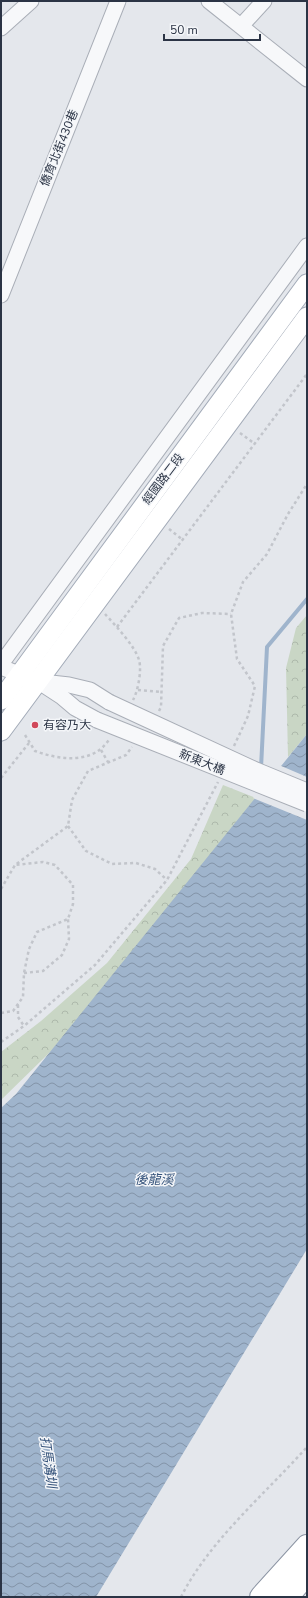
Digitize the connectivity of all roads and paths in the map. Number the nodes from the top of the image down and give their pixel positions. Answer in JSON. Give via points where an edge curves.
{"nodes":[{"id":1,"x":31,"y":1,"type":"edge"},
{"id":2,"x":118,"y":1,"type":"edge"},
{"id":3,"x":209,"y":1,"type":"edge"},
{"id":4,"x":264,"y":1,"type":"edge"},
{"id":5,"x":241,"y":26,"type":"junction"},
{"id":6,"x":1,"y":28,"type":"edge"},
{"id":7,"x":307,"y":79,"type":"edge"},
{"id":8,"x":307,"y":246,"type":"edge"},
{"id":9,"x":307,"y":284,"type":"edge"},
{"id":10,"x":1,"y":295,"type":"edge"},
{"id":11,"x":307,"y":317,"type":"edge"},
{"id":12,"x":307,"y":374,"type":"edge"},
{"id":13,"x":240,"y":432,"type":"dead end"},
{"id":14,"x":255,"y":445,"type":"junction"},
{"id":15,"x":307,"y":484,"type":"edge"},
{"id":16,"x":166,"y":526,"type":"dead end"},
{"id":17,"x":183,"y":540,"type":"junction"},
{"id":18,"x":117,"y":627,"type":"dead end"},
{"id":19,"x":1,"y":666,"type":"edge"},
{"id":20,"x":19,"y":674,"type":"junction"},
{"id":21,"x":39,"y":682,"type":"junction"},
{"id":22,"x":138,"y":690,"type":"dead end"},
{"id":23,"x":162,"y":692,"type":"dead end"},
{"id":24,"x":1,"y":700,"type":"edge"},
{"id":25,"x":1,"y":731,"type":"edge"},
{"id":26,"x":29,"y":743,"type":"dead end"},
{"id":27,"x":101,"y":750,"type":"dead end"},
{"id":28,"x":233,"y":750,"type":"dead end"},
{"id":29,"x":108,"y":762,"type":"dead end"},
{"id":30,"x":220,"y":777,"type":"dead end"},
{"id":31,"x":1,"y":778,"type":"edge"},
{"id":32,"x":307,"y":791,"type":"edge"},
{"id":33,"x":307,"y":804,"type":"edge"},
{"id":34,"x":68,"y":826,"type":"dead end"},
{"id":35,"x":15,"y":865,"type":"dead end"},
{"id":36,"x":167,"y":880,"type":"junction"},
{"id":37,"x":68,"y":919,"type":"junction"},
{"id":38,"x":24,"y":973,"type":"junction"},
{"id":39,"x":18,"y":1005,"type":"junction"},
{"id":40,"x":1,"y":1013,"type":"edge"},
{"id":41,"x":24,"y":1026,"type":"junction"},
{"id":42,"x":1,"y":1042,"type":"edge"},
{"id":43,"x":307,"y":1447,"type":"edge"},
{"id":44,"x":307,"y":1546,"type":"edge"},
{"id":45,"x":307,"y":1574,"type":"edge"},
{"id":46,"x":181,"y":1597,"type":"edge"},
{"id":47,"x":261,"y":1597,"type":"edge"},
{"id":48,"x":287,"y":1597,"type":"edge"}],
"edges":[{"from":1,"to":6,"type":"street"},
{"from":2,"to":10,"type":"street","name":"僑育北街430巷"},
{"from":3,"to":5,"type":"street"},
{"from":4,"to":5,"type":"street"},
{"from":5,"to":7,"type":"street"},
{"from":8,"to":19,"type":"street"},
{"from":9,"to":20,"type":"main road","name":"經國路二段"},
{"from":11,"to":21,"type":"main road","name":"經國路二段"},
{"from":12,"to":14,"type":"path"},
{"from":13,"to":14,"type":"path"},
{"from":14,"to":17,"type":"path"},
{"from":15,"to":28,"type":"path","via":[[268,554],[243,582],[231,614],[237,659],[255,686],[248,716]]},
{"from":16,"to":17,"type":"path"},
{"from":17,"to":18,"type":"path"},
{"from":19,"to":20,"type":"street"},
{"from":20,"to":21,"type":"street"},
{"from":20,"to":24,"type":"main road","name":"經國路二段"},
{"from":21,"to":25,"type":"main road","name":"經國路二段"},
{"from":21,"to":32,"type":"street","name":"新東大橋","bridge":true,"via":[[90,690],[109,702]]},
{"from":21,"to":33,"type":"street","name":"新東大橋","bridge":true,"via":[[74,708],[97,720]]},
{"from":22,"to":23,"type":"path"},
{"from":26,"to":31,"type":"path"},
{"from":27,"to":29,"type":"path"},
{"from":30,"to":36,"type":"path"},
{"from":34,"to":36,"type":"path","via":[[86,851],[112,864],[136,863],[155,869]]},
{"from":35,"to":37,"type":"path","via":[[43,862],[55,865],[73,885],[73,904]]},
{"from":36,"to":41,"type":"path","via":[[95,965]]},
{"from":37,"to":38,"type":"path","via":[[37,932],[29,950]]},
{"from":37,"to":38,"type":"path","via":[[69,939],[62,955],[43,971]]},
{"from":38,"to":39,"type":"path","via":[[23,997]]},
{"from":39,"to":40,"type":"path","via":[[13,1011]]},
{"from":39,"to":41,"type":"path","via":[[18,1017]]},
{"from":41,"to":42,"type":"path"},
{"from":43,"to":46,"type":"path","via":[[230,1529],[188,1582]]},
{"from":44,"to":47,"type":"highway"},
{"from":45,"to":48,"type":"highway"}]}
